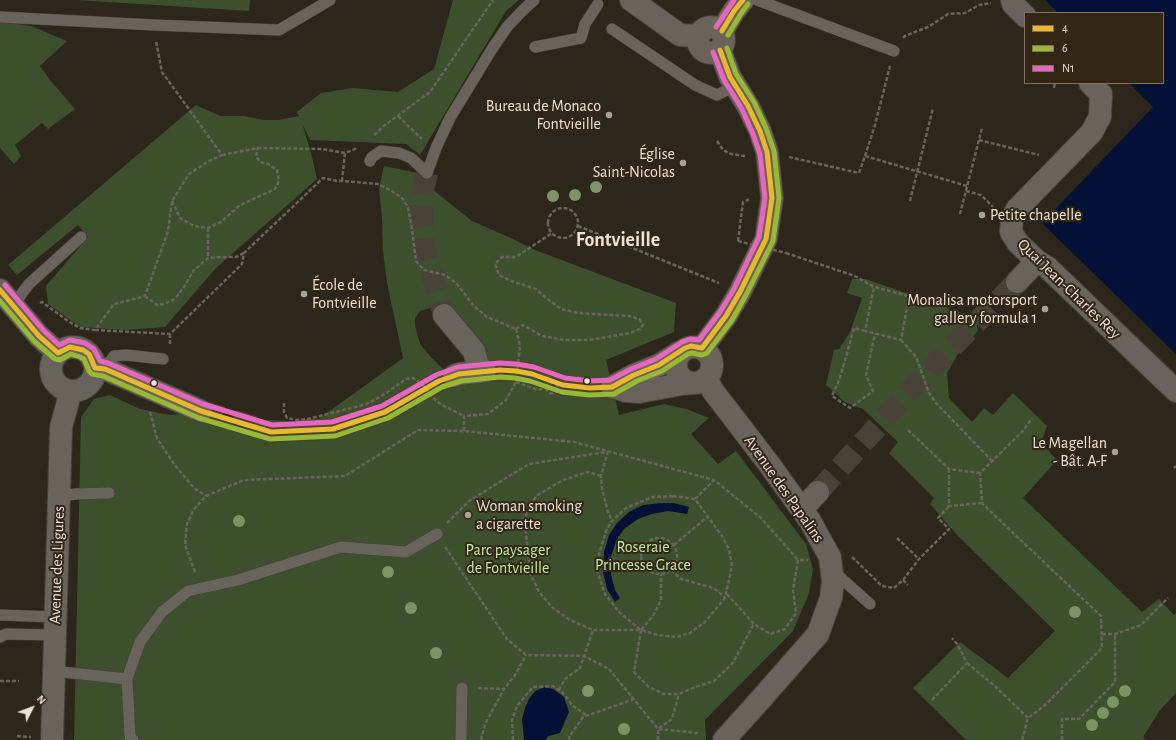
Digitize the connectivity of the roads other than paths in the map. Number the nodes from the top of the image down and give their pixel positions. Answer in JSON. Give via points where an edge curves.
{"nodes":[{"id":1,"x":330,"y":0,"type":"edge"},
{"id":2,"x":534,"y":0,"type":"edge"},
{"id":3,"x":631,"y":0,"type":"edge"},
{"id":4,"x":743,"y":0,"type":"edge"},
{"id":5,"x":757,"y":0,"type":"edge"},
{"id":6,"x":1003,"y":1,"type":"edge"},
{"id":7,"x":600,"y":2,"type":"edge"},
{"id":8,"x":1024,"y":15,"type":"edge"},
{"id":9,"x":0,"y":17,"type":"edge"},
{"id":10,"x":612,"y":28,"type":"dead end"},
{"id":11,"x":721,"y":41,"type":"junction"},
{"id":12,"x":535,"y":46,"type":"dead end"},
{"id":13,"x":894,"y":51,"type":"road end"},
{"id":14,"x":1091,"y":84,"type":"edge"},
{"id":15,"x":735,"y":86,"type":"junction"},
{"id":16,"x":370,"y":161,"type":"dead end"},
{"id":17,"x":81,"y":237,"type":"dead end"},
{"id":18,"x":1037,"y":261,"type":"junction"},
{"id":19,"x":1017,"y":282,"type":"tunnel mouth"},
{"id":20,"x":6,"y":298,"type":"edge"},
{"id":21,"x":444,"y":315,"type":"tunnel mouth"},
{"id":22,"x":702,"y":348,"type":"junction"},
{"id":23,"x":680,"y":352,"type":"junction"},
{"id":24,"x":58,"y":353,"type":"junction"},
{"id":25,"x":163,"y":359,"type":"dead end"},
{"id":26,"x":100,"y":369,"type":"junction"},
{"id":27,"x":454,"y":376,"type":"tunnel mouth"},
{"id":28,"x":700,"y":381,"type":"junction"},
{"id":29,"x":71,"y":391,"type":"junction"},
{"id":30,"x":1176,"y":391,"type":"edge"},
{"id":31,"x":201,"y":411,"type":"tunnel mouth"},
{"id":32,"x":818,"y":492,"type":"tunnel mouth"},
{"id":33,"x":109,"y":493,"type":"dead end"},
{"id":34,"x":59,"y":496,"type":"junction"},
{"id":35,"x":802,"y":509,"type":"junction"},
{"id":36,"x":437,"y":534,"type":"road end"},
{"id":37,"x":831,"y":569,"type":"junction"},
{"id":38,"x":870,"y":604,"type":"dead end"},
{"id":39,"x":0,"y":615,"type":"edge"},
{"id":40,"x":55,"y":626,"type":"junction"},
{"id":41,"x":0,"y":637,"type":"edge"},
{"id":42,"x":53,"y":671,"type":"junction"},
{"id":43,"x":127,"y":680,"type":"junction"},
{"id":44,"x":462,"y":688,"type":"road end"},
{"id":45,"x":42,"y":738,"type":"edge"},
{"id":46,"x":133,"y":740,"type":"edge"},
{"id":47,"x":461,"y":740,"type":"edge"},
{"id":48,"x":724,"y":740,"type":"edge"}],
"edges":[{"from":1,"to":9,"type":"lane","via":[[279,30]]},
{"from":2,"to":16,"type":"lane","via":[[508,27],[492,49],[450,118],[427,174],[411,158],[398,153],[381,151]]},
{"from":3,"to":11,"type":"street","via":[[680,35],[699,36],[699,45],[703,51],[712,54]]},
{"from":4,"to":11,"type":"street","via":[[734,11]]},
{"from":5,"to":13,"type":"lane"},
{"from":6,"to":8,"type":"street","via":[[1013,4]]},
{"from":7,"to":12,"type":"lane","bridge":true,"via":[[585,24],[581,38]]},
{"from":10,"to":15,"type":"lane","via":[[695,86],[717,95]]},
{"from":11,"to":15,"type":"street","via":[[730,77]]},
{"from":14,"to":18,"type":"street","name":"Quai Jean-Charles Rey","via":[[1100,94],[1100,116],[1092,132],[1017,209],[1012,219],[1011,232],[1018,243]]},
{"from":15,"to":22,"type":"street","via":[[748,106],[767,152],[772,198],[766,239],[726,316]]},
{"from":17,"to":20,"type":"lane","via":[[29,284]]},
{"from":18,"to":19,"type":"street"},
{"from":18,"to":30,"type":"street","name":"Quai Jean-Charles Rey","via":[[1047,267]]},
{"from":20,"to":24,"type":"street","via":[[39,336]]},
{"from":21,"to":27,"type":"street","via":[[474,351],[483,371]]},
{"from":22,"to":23,"type":"street","via":[[691,346]]},
{"from":22,"to":28,"type":"street","via":[[711,357],[712,368],[710,374]]},
{"from":23,"to":28,"type":"street","via":[[676,358],[676,365],[681,378],[687,382]]},
{"from":23,"to":28,"type":"street","via":[[612,387],[626,392],[640,392]]},
{"from":24,"to":26,"type":"street","via":[[70,347],[83,350]]},
{"from":24,"to":29,"type":"street","via":[[51,365],[53,380]]},
{"from":25,"to":26,"type":"lane","via":[[114,356]]},
{"from":26,"to":29,"type":"street","via":[[89,384],[78,391]]},
{"from":26,"to":31,"type":"street"},
{"from":28,"to":35,"type":"street","name":"Avenue des Papalins","via":[[713,391]]},
{"from":29,"to":34,"type":"street","name":"Avenue des Ligures","via":[[61,427]]},
{"from":32,"to":35,"type":"street"},
{"from":33,"to":34,"type":"lane"},
{"from":34,"to":40,"type":"street","name":"Avenue des Ligures"},
{"from":35,"to":37,"type":"street","name":"Avenue des Papalins","via":[[830,557]]},
{"from":36,"to":43,"type":"lane","via":[[406,552],[341,547],[238,580],[188,591],[162,612],[140,642]]},
{"from":37,"to":38,"type":"lane"},
{"from":37,"to":48,"type":"street","name":"Avenue des Papalins","via":[[833,582],[830,598],[818,634]]},
{"from":39,"to":40,"type":"lane"},
{"from":40,"to":41,"type":"lane"},
{"from":40,"to":42,"type":"street","name":"Avenue des Ligures"},
{"from":42,"to":43,"type":"lane"},
{"from":42,"to":45,"type":"street","name":"Avenue des Ligures"},
{"from":43,"to":46,"type":"lane","via":[[130,737]]},
{"from":44,"to":47,"type":"lane"}]}
